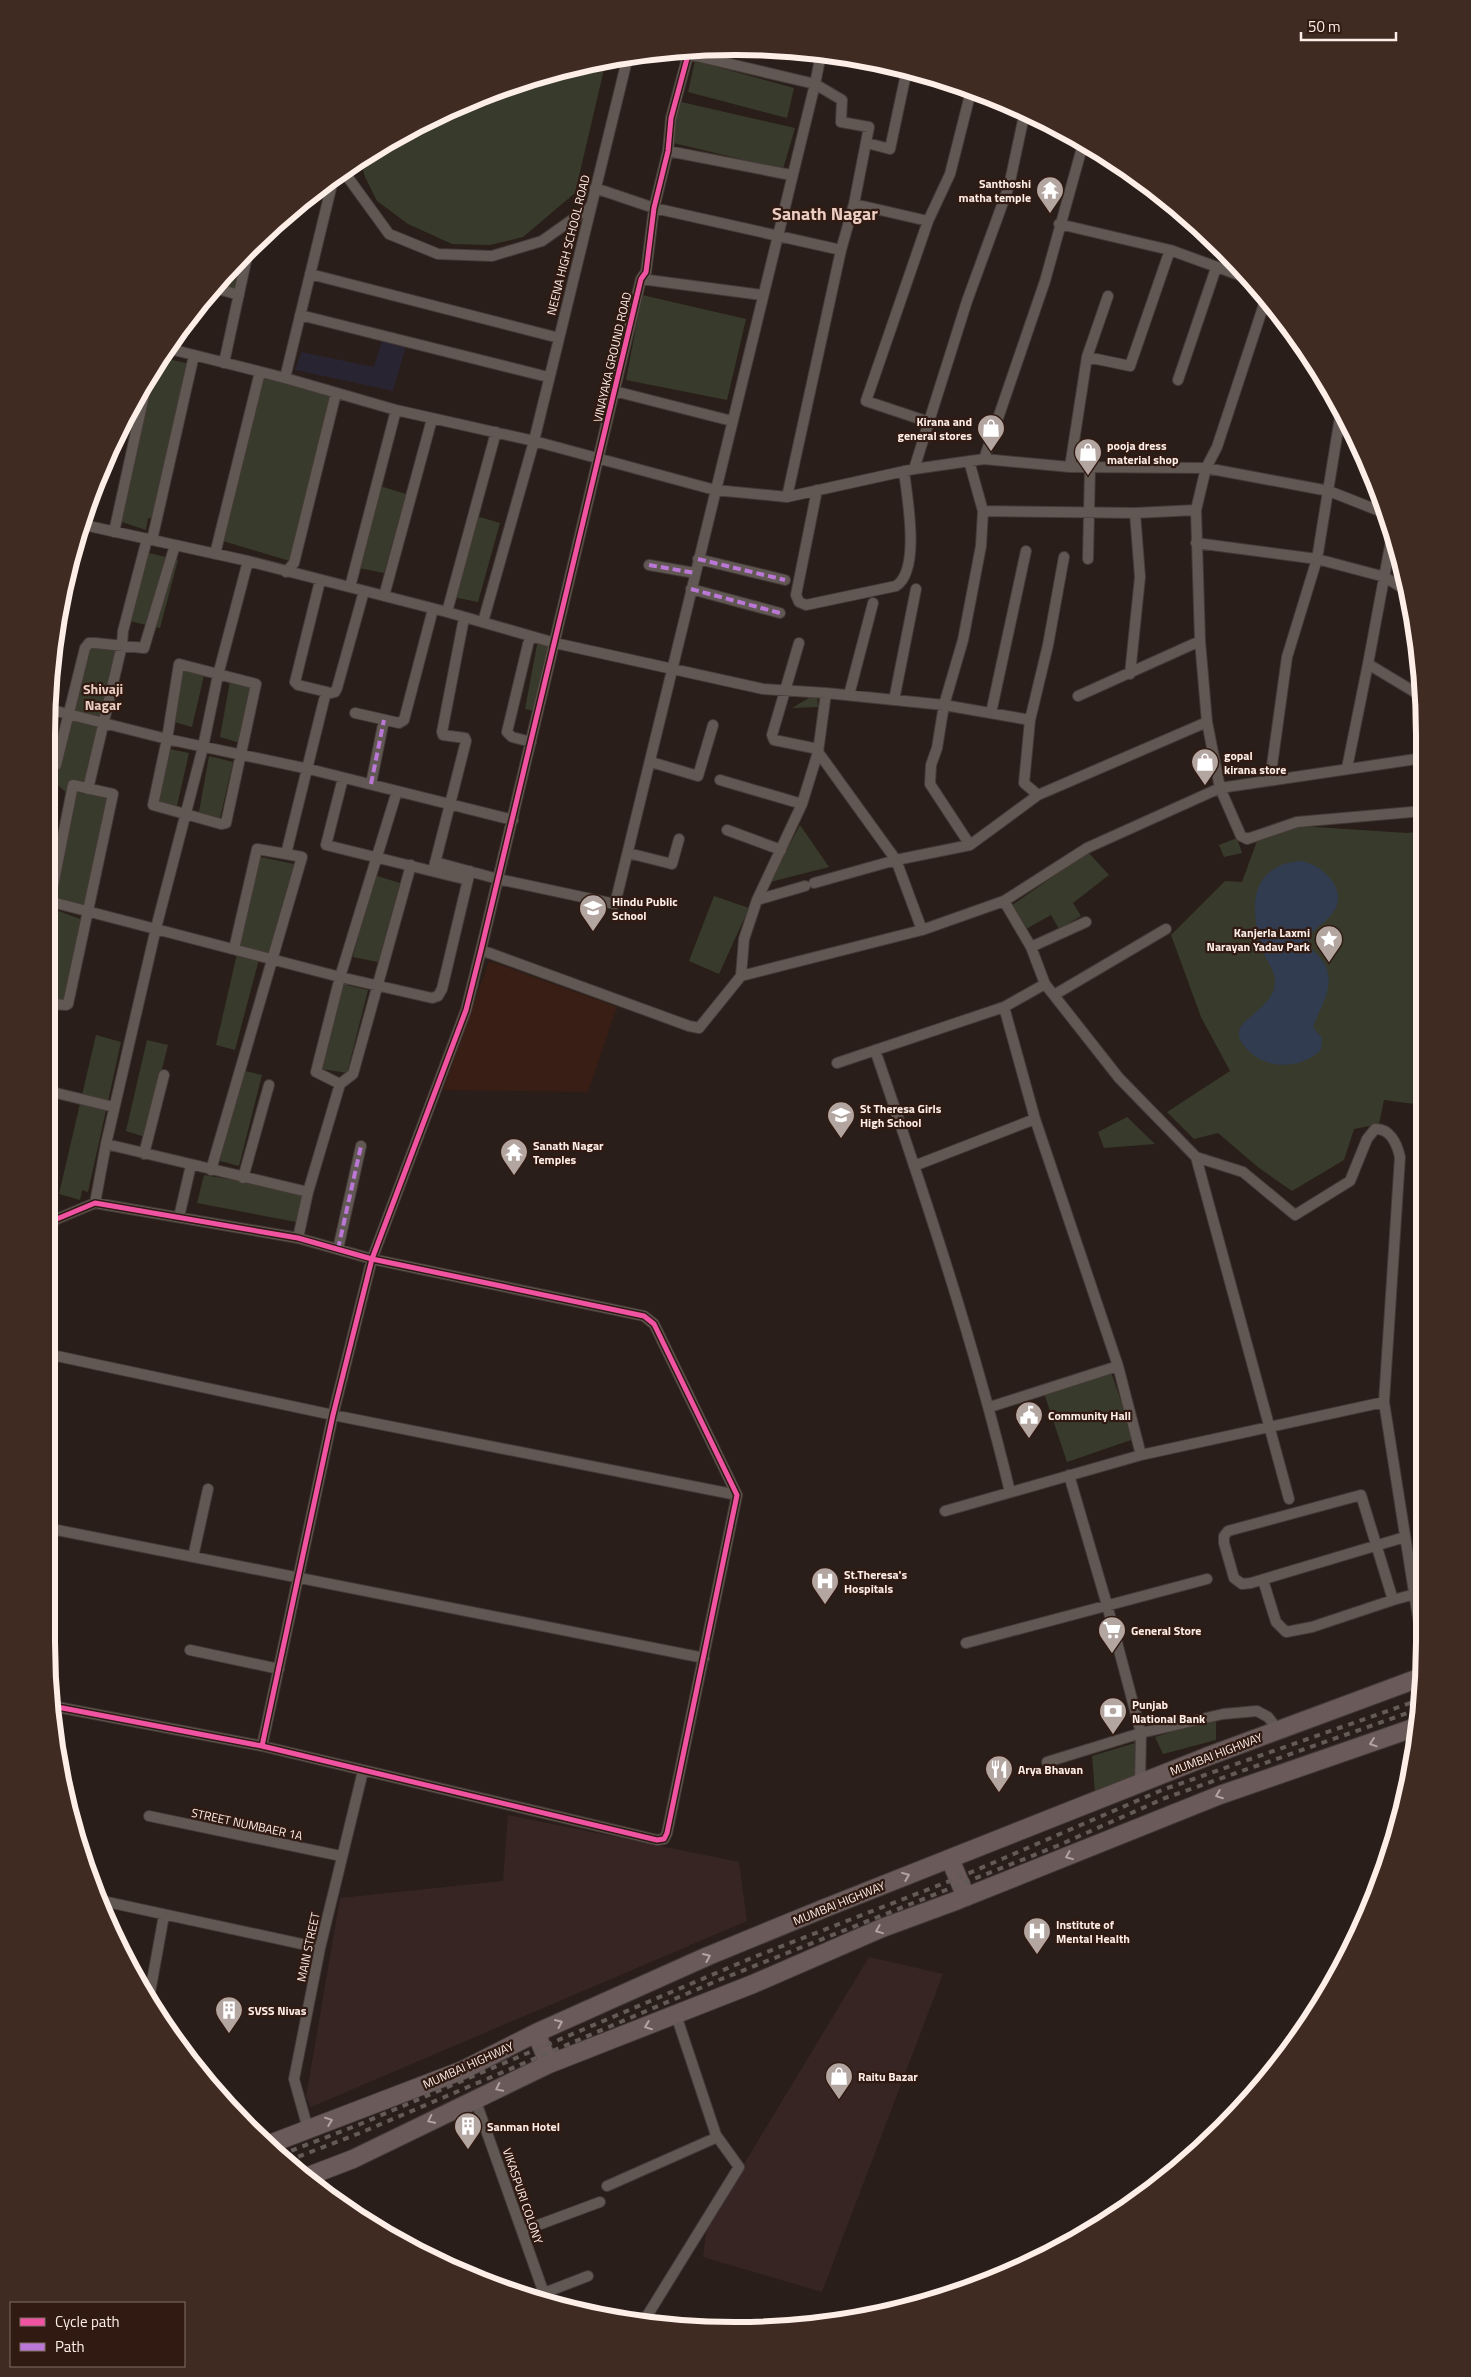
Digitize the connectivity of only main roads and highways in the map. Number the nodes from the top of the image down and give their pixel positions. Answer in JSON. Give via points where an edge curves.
{"nodes":[{"id":1,"x":1415,"y":1679,"type":"edge"},
{"id":2,"x":1410,"y":1729,"type":"edge"},
{"id":3,"x":950,"y":1858,"type":"junction"},
{"id":4,"x":966,"y":1897,"type":"junction"},
{"id":5,"x":536,"y":2034,"type":"junction"},
{"id":6,"x":549,"y":2064,"type":"junction"},
{"id":7,"x":275,"y":2142,"type":"edge"},
{"id":8,"x":313,"y":2174,"type":"edge"}],
"edges":[{"from":1,"to":3,"type":"highway","name":"MUMBAI HIGHWAY"},
{"from":2,"to":4,"type":"highway","one_way":true,"via":[[1220,1795]]},
{"from":3,"to":4,"type":"highway"},
{"from":5,"to":3,"type":"highway","name":"MUMBAI HIGHWAY","one_way":true,"via":[[708,1956]]},
{"from":4,"to":6,"type":"highway","one_way":true},
{"from":5,"to":6,"type":"highway"},
{"from":7,"to":5,"type":"highway","name":"MUMBAI HIGHWAY","one_way":true,"via":[[463,2070]]},
{"from":6,"to":8,"type":"highway","one_way":true,"via":[[353,2159]]}]}
